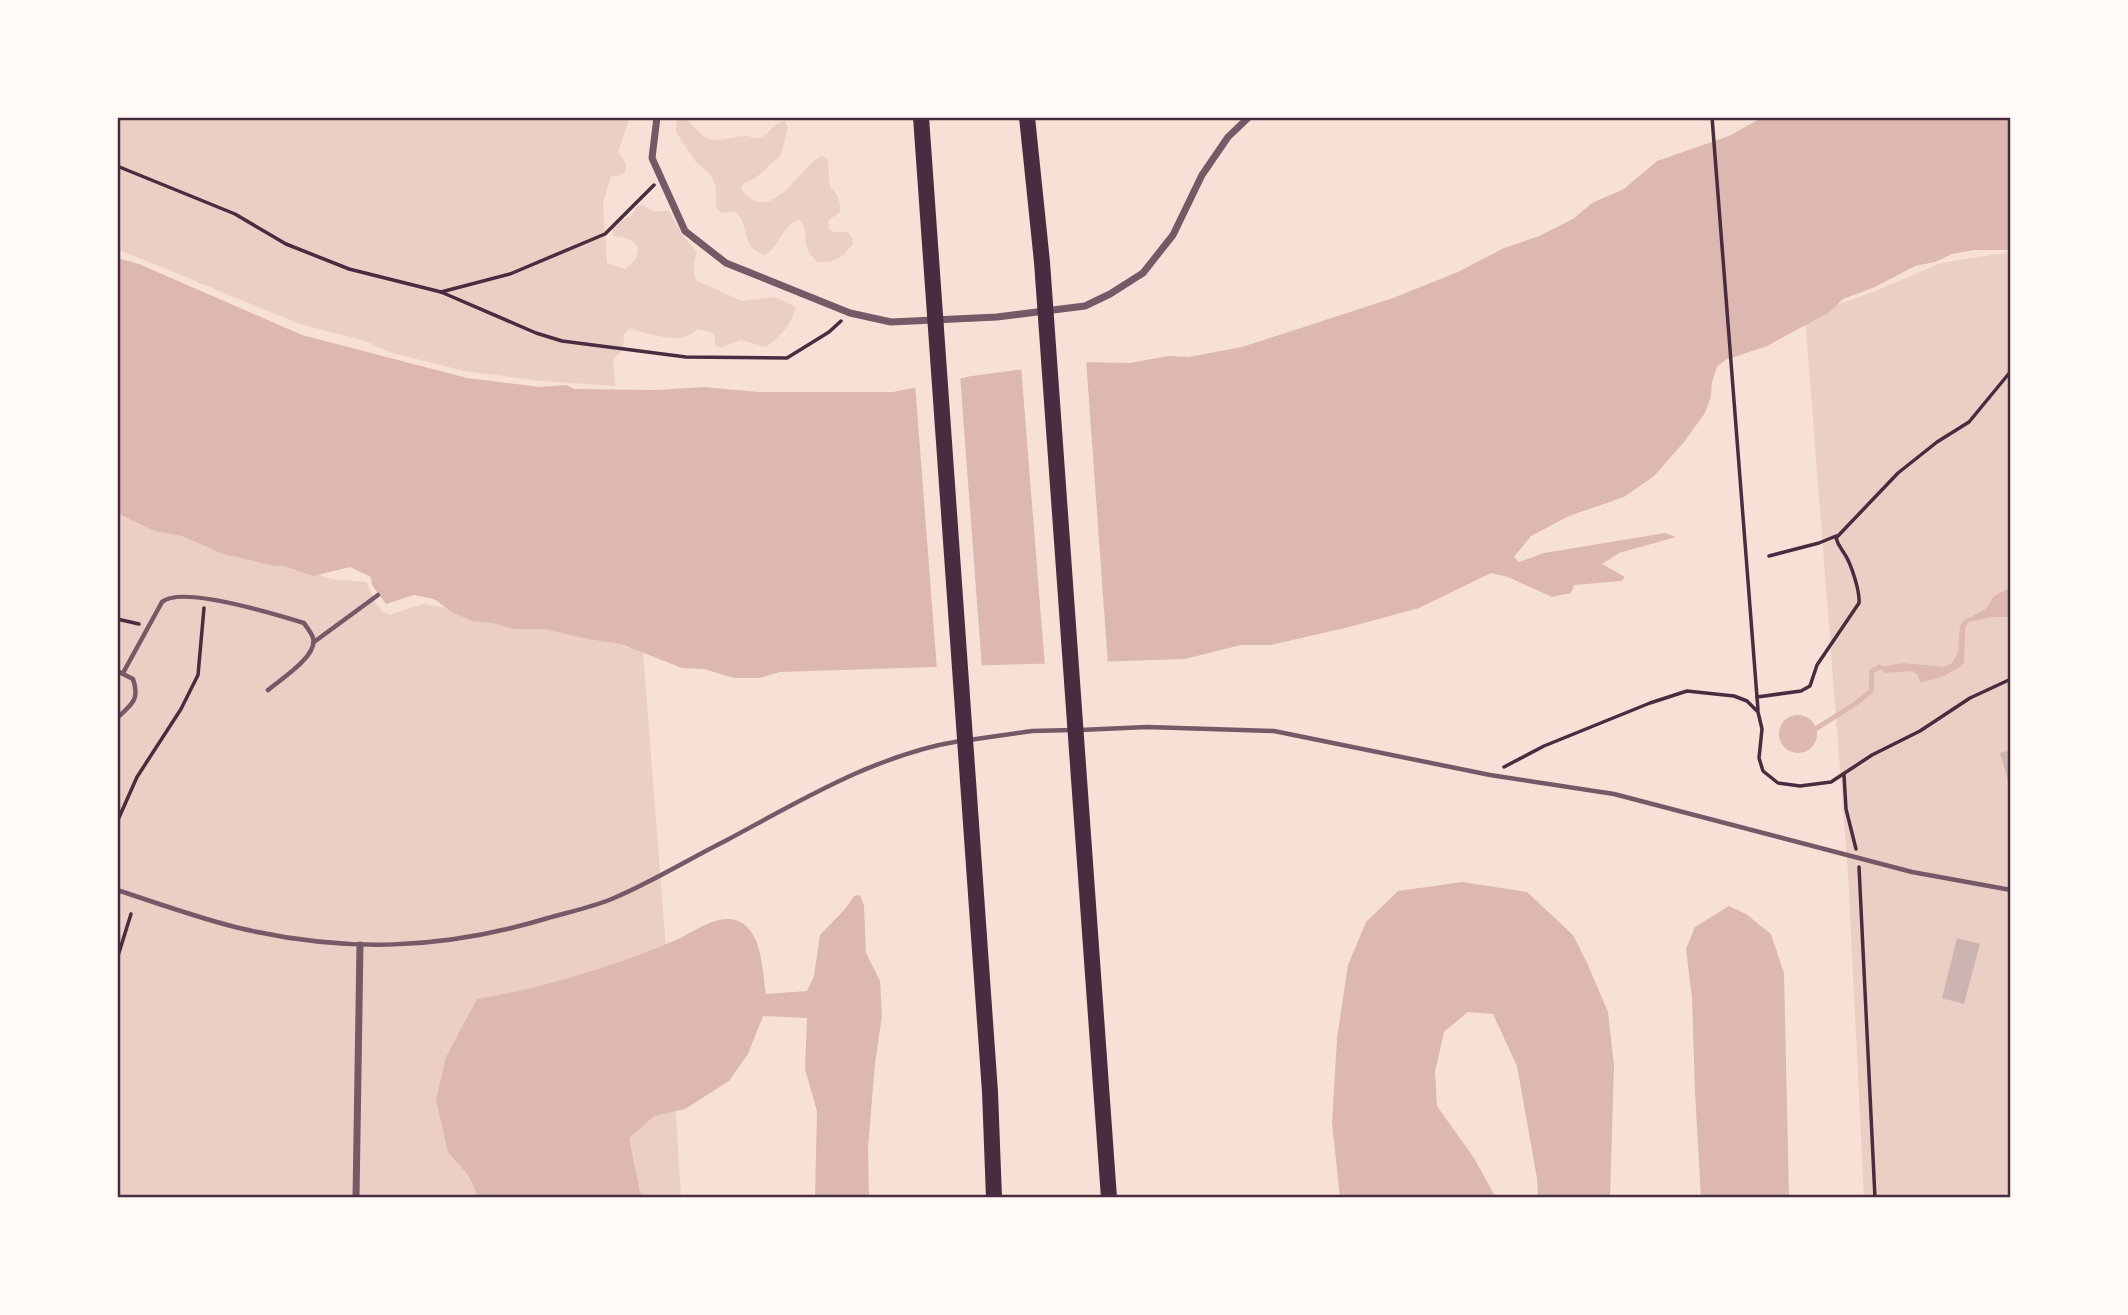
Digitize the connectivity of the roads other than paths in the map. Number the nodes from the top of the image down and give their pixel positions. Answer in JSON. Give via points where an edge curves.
{"nodes":[{"id":1,"x":657,"y":117,"type":"edge"},
{"id":2,"x":921,"y":117,"type":"edge"},
{"id":3,"x":1027,"y":117,"type":"edge"},
{"id":4,"x":1249,"y":117,"type":"edge"},
{"id":5,"x":378,"y":595,"type":"dead end"},
{"id":6,"x":313,"y":642,"type":"junction"},
{"id":7,"x":120,"y":672,"type":"edge"},
{"id":8,"x":268,"y":690,"type":"dead end"},
{"id":9,"x":117,"y":718,"type":"edge"},
{"id":10,"x":117,"y":890,"type":"edge"},
{"id":11,"x":2011,"y":890,"type":"edge"},
{"id":12,"x":360,"y":946,"type":"junction"},
{"id":13,"x":356,"y":1198,"type":"edge"},
{"id":14,"x":994,"y":1198,"type":"edge"},
{"id":15,"x":1109,"y":1198,"type":"edge"}],
"edges":[{"from":1,"to":4,"type":"street","via":[[652,158],[685,230],[726,263],[850,313],[891,322],[997,317],[1086,306],[1110,295],[1143,273],[1173,236],[1202,175],[1228,137]]},
{"from":2,"to":14,"type":"highway"},
{"from":3,"to":15,"type":"highway","via":[[1042,262]]},
{"from":5,"to":6,"type":"lane"},
{"from":6,"to":7,"type":"lane","via":[[304,624],[204,599],[173,596],[165,599]]},
{"from":6,"to":8,"type":"lane","via":[[309,655]]},
{"from":7,"to":9,"type":"lane","via":[[133,679],[138,692]]},
{"from":10,"to":12,"type":"lane","via":[[239,928]]},
{"from":11,"to":12,"type":"lane","via":[[1858,859],[1614,793],[1490,775],[1274,731],[1147,727],[1032,731],[936,745],[820,791],[613,899],[458,941]]},
{"from":12,"to":13,"type":"street"}]}
